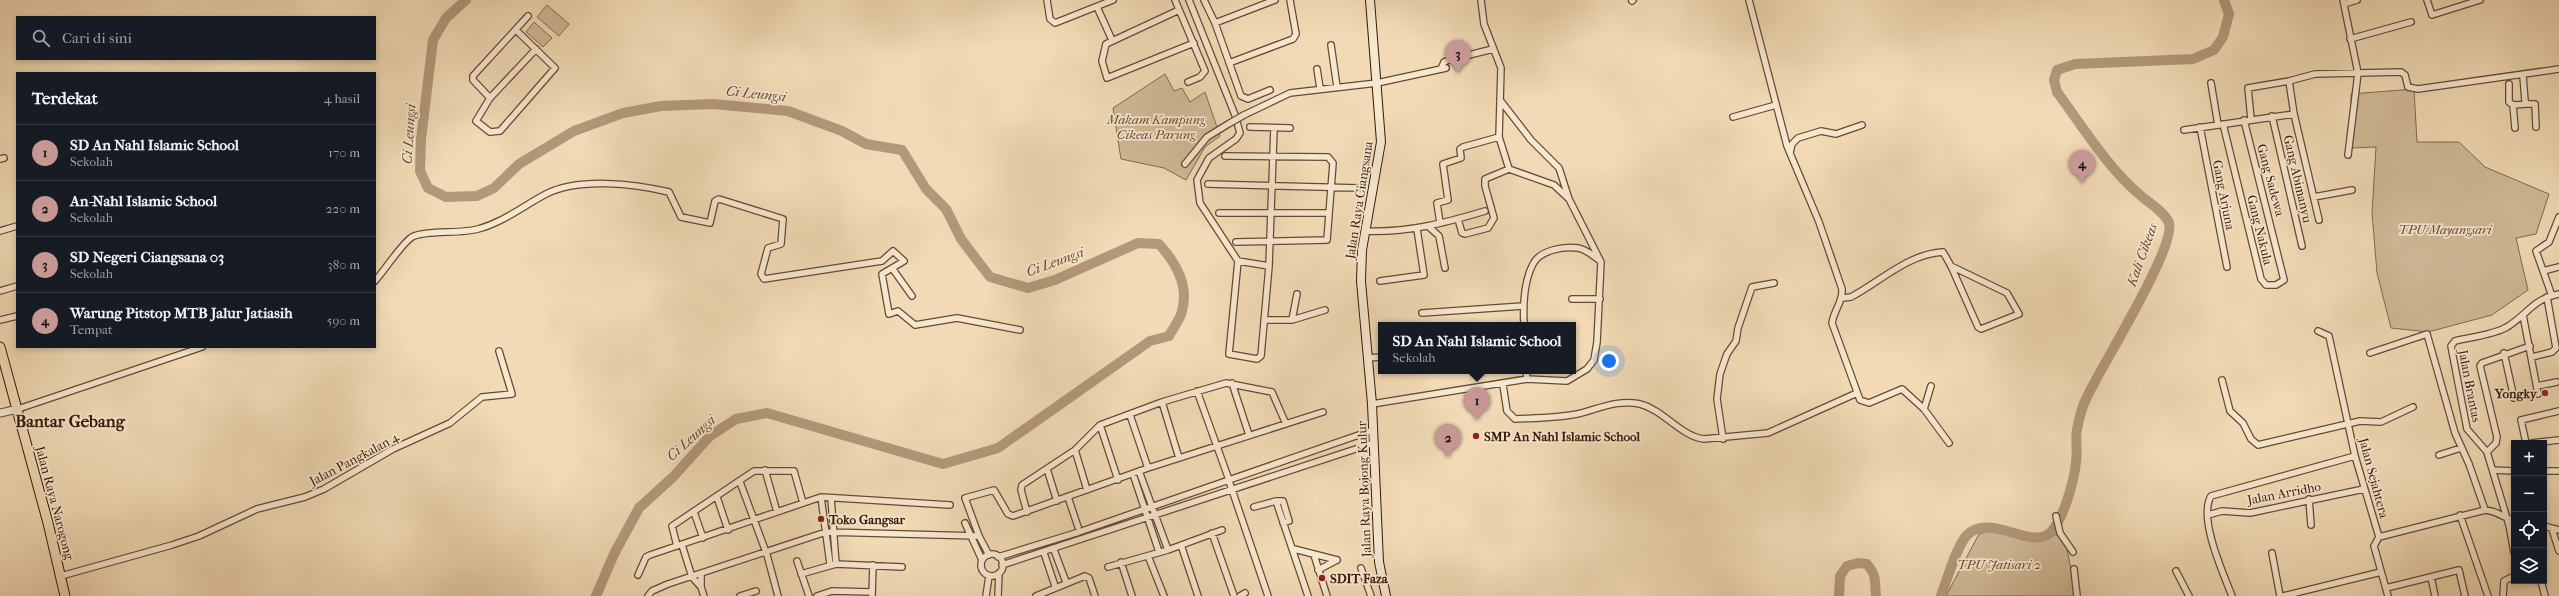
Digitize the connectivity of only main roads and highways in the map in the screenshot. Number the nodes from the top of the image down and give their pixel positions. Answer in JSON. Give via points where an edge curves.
{"nodes":[{"id":1,"x":1370,"y":0,"type":"edge"},
{"id":2,"x":0,"y":347,"type":"edge"},
{"id":3,"x":3,"y":367,"type":"edge"},
{"id":4,"x":1372,"y":404,"type":"joint"},
{"id":5,"x":65,"y":596,"type":"edge"},
{"id":6,"x":1386,"y":596,"type":"edge"}],
"edges":[{"from":1,"to":4,"type":"main road","name":"Jalan Raya Ciangsana","via":[[1381,142],[1365,231],[1361,280]]},
{"from":2,"to":3,"type":"main road","name":"Jalan Raya Narogong"},
{"from":3,"to":5,"type":"main road","name":"Jalan Raya Narogong","via":[[18,409]]},
{"from":4,"to":6,"type":"main road","name":"Jalan Raya Bojong Kulur","via":[[1376,524],[1380,574]]}]}
